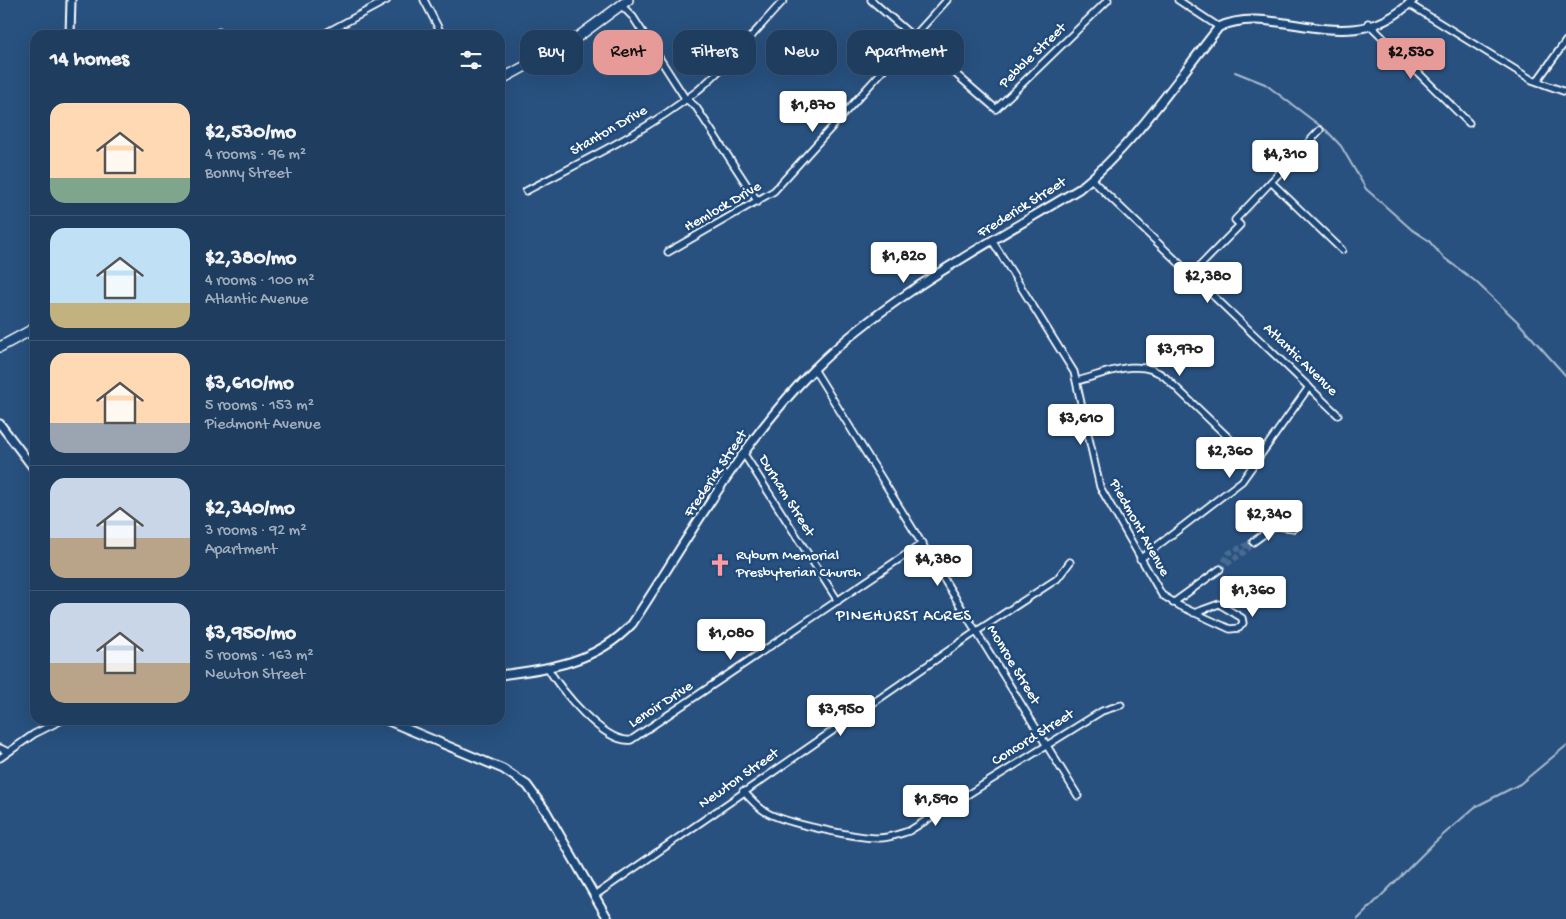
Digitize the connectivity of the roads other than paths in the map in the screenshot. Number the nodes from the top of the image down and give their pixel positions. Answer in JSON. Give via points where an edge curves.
{"nodes":[{"id":1,"x":71,"y":0,"type":"edge"},
{"id":2,"x":387,"y":0,"type":"edge"},
{"id":3,"x":424,"y":0,"type":"edge"},
{"id":4,"x":784,"y":0,"type":"edge"},
{"id":5,"x":871,"y":0,"type":"edge"},
{"id":6,"x":947,"y":0,"type":"edge"},
{"id":7,"x":1108,"y":0,"type":"edge"},
{"id":8,"x":1178,"y":0,"type":"edge"},
{"id":9,"x":1411,"y":2,"type":"edge"},
{"id":10,"x":625,"y":3,"type":"edge"},
{"id":11,"x":1234,"y":14,"type":"dead end"},
{"id":12,"x":1326,"y":19,"type":"dead end"},
{"id":13,"x":1368,"y":23,"type":"junction"},
{"id":14,"x":1219,"y":27,"type":"junction"},
{"id":15,"x":70,"y":30,"type":"edge"},
{"id":16,"x":331,"y":30,"type":"edge"},
{"id":17,"x":439,"y":30,"type":"edge"},
{"id":18,"x":905,"y":30,"type":"edge"},
{"id":19,"x":919,"y":30,"type":"edge"},
{"id":20,"x":1566,"y":41,"type":"edge"},
{"id":21,"x":879,"y":75,"type":"edge"},
{"id":22,"x":957,"y":75,"type":"edge"},
{"id":23,"x":505,"y":77,"type":"edge"},
{"id":24,"x":1537,"y":81,"type":"junction"},
{"id":25,"x":1566,"y":92,"type":"edge"},
{"id":26,"x":685,"y":98,"type":"junction"},
{"id":27,"x":1469,"y":123,"type":"dead end"},
{"id":28,"x":1320,"y":130,"type":"dead end"},
{"id":29,"x":1090,"y":179,"type":"junction"},
{"id":30,"x":1271,"y":182,"type":"junction"},
{"id":31,"x":526,"y":191,"type":"dead end"},
{"id":32,"x":758,"y":202,"type":"junction"},
{"id":33,"x":993,"y":242,"type":"junction"},
{"id":34,"x":1342,"y":250,"type":"dead end"},
{"id":35,"x":668,"y":252,"type":"dead end"},
{"id":36,"x":1192,"y":274,"type":"junction"},
{"id":37,"x":30,"y":331,"type":"edge"},
{"id":38,"x":0,"y":347,"type":"edge"},
{"id":39,"x":814,"y":369,"type":"junction"},
{"id":40,"x":1077,"y":382,"type":"junction"},
{"id":41,"x":1309,"y":387,"type":"junction"},
{"id":42,"x":1338,"y":415,"type":"dead end"},
{"id":43,"x":0,"y":424,"type":"edge"},
{"id":44,"x":744,"y":454,"type":"junction"},
{"id":45,"x":30,"y":463,"type":"edge"},
{"id":46,"x":1255,"y":463,"type":"junction"},
{"id":47,"x":1275,"y":526,"type":"dead end"},
{"id":48,"x":1252,"y":542,"type":"dead end"},
{"id":49,"x":923,"y":544,"type":"junction"},
{"id":50,"x":1140,"y":559,"type":"junction"},
{"id":51,"x":1070,"y":562,"type":"dead end"},
{"id":52,"x":1220,"y":568,"type":"tunnel mouth"},
{"id":53,"x":838,"y":601,"type":"junction"},
{"id":54,"x":1173,"y":603,"type":"junction"},
{"id":55,"x":1194,"y":613,"type":"junction"},
{"id":56,"x":977,"y":631,"type":"junction"},
{"id":57,"x":548,"y":668,"type":"junction"},
{"id":58,"x":505,"y":674,"type":"edge"},
{"id":59,"x":1121,"y":705,"type":"dead end"},
{"id":60,"x":52,"y":725,"type":"edge"},
{"id":61,"x":398,"y":725,"type":"edge"},
{"id":62,"x":1046,"y":744,"type":"junction"},
{"id":63,"x":0,"y":748,"type":"edge"},
{"id":64,"x":8,"y":752,"type":"junction"},
{"id":65,"x":0,"y":758,"type":"edge"},
{"id":66,"x":744,"y":791,"type":"junction"},
{"id":67,"x":1078,"y":796,"type":"dead end"},
{"id":68,"x":594,"y":896,"type":"junction"},
{"id":69,"x":608,"y":919,"type":"edge"}],
"edges":[{"from":1,"to":15,"type":"street"},
{"from":2,"to":16,"type":"street"},
{"from":3,"to":17,"type":"street"},
{"from":4,"to":26,"type":"street","name":"Stanton Drive","via":[[701,87]]},
{"from":5,"to":18,"type":"street"},
{"from":6,"to":19,"type":"street","name":"Hemlock Drive"},
{"from":7,"to":22,"type":"street","name":"Pebble Street","via":[[996,109]]},
{"from":8,"to":14,"type":"street"},
{"from":9,"to":13,"type":"street","via":[[1383,19]]},
{"from":9,"to":24,"type":"street"},
{"from":10,"to":23,"type":"main road","via":[[575,40]]},
{"from":10,"to":26,"type":"street"},
{"from":11,"to":14,"type":"street","name":"Frederick Street"},
{"from":12,"to":13,"type":"street","via":[[1350,24]]},
{"from":13,"to":27,"type":"street"},
{"from":14,"to":29,"type":"street","name":"Frederick Street","via":[[1120,152]]},
{"from":20,"to":24,"type":"street"},
{"from":21,"to":32,"type":"street","name":"Hemlock Drive","via":[[774,191]]},
{"from":24,"to":25,"type":"street"},
{"from":26,"to":31,"type":"street","name":"Stanton Drive","via":[[640,131]]},
{"from":26,"to":32,"type":"street","via":[[696,108]]},
{"from":28,"to":30,"type":"street"},
{"from":29,"to":33,"type":"street","name":"Frederick Street"},
{"from":29,"to":36,"type":"street","name":"Atlantic Avenue"},
{"from":30,"to":34,"type":"street"},
{"from":30,"to":36,"type":"street","via":[[1235,220],[1240,225]]},
{"from":32,"to":35,"type":"street","name":"Hemlock Drive"},
{"from":33,"to":39,"type":"street","name":"Frederick Street","via":[[869,322]]},
{"from":33,"to":40,"type":"street","name":"Piedmont Avenue","via":[[1068,359]]},
{"from":36,"to":41,"type":"street","name":"Atlantic Avenue"},
{"from":37,"to":38,"type":"main road"},
{"from":39,"to":44,"type":"street","name":"Frederick Street"},
{"from":39,"to":49,"type":"street","name":"Monroe Street"},
{"from":40,"to":46,"type":"street","via":[[1136,366],[1150,368],[1165,377]]},
{"from":40,"to":50,"type":"street","name":"Piedmont Avenue","via":[[1100,487]]},
{"from":41,"to":42,"type":"street","name":"Atlantic Avenue"},
{"from":41,"to":46,"type":"street"},
{"from":43,"to":45,"type":"street"},
{"from":44,"to":53,"type":"street","name":"Durham Street"},
{"from":44,"to":57,"type":"street","name":"Frederick Street","via":[[622,635],[598,652]]},
{"from":46,"to":50,"type":"street","via":[[1235,488]]},
{"from":47,"to":48,"type":"street"},
{"from":49,"to":53,"type":"street","name":"Lenoir Drive"},
{"from":49,"to":56,"type":"street","name":"Monroe Street"},
{"from":50,"to":54,"type":"street","name":"Piedmont Avenue","via":[[1162,595]]},
{"from":51,"to":56,"type":"street","name":"Newton Street","via":[[1057,579]]},
{"from":52,"to":54,"type":"street"},
{"from":53,"to":57,"type":"street","name":"Lenoir Drive","via":[[631,740],[621,740],[608,734],[560,689]]},
{"from":54,"to":55,"type":"street","name":"Piedmont Avenue"},
{"from":55,"to":55,"type":"street","name":"Piedmont Avenue","via":[[1232,630],[1239,628],[1244,621],[1219,604]]},
{"from":56,"to":62,"type":"street","name":"Monroe Street"},
{"from":56,"to":66,"type":"street","name":"Newton Street"},
{"from":57,"to":58,"type":"street","name":"Frederick Street"},
{"from":59,"to":62,"type":"street","name":"Concord Street","via":[[1102,711]]},
{"from":60,"to":64,"type":"street"},
{"from":61,"to":68,"type":"street","via":[[518,777],[546,811]]},
{"from":62,"to":66,"type":"street","name":"Concord Street","via":[[909,831],[883,838],[848,834],[776,817],[759,808]]},
{"from":62,"to":67,"type":"street","name":"Monroe Street"},
{"from":63,"to":64,"type":"street"},
{"from":64,"to":65,"type":"street"},
{"from":66,"to":68,"type":"street","name":"Newton Street"},
{"from":68,"to":69,"type":"street"}]}
